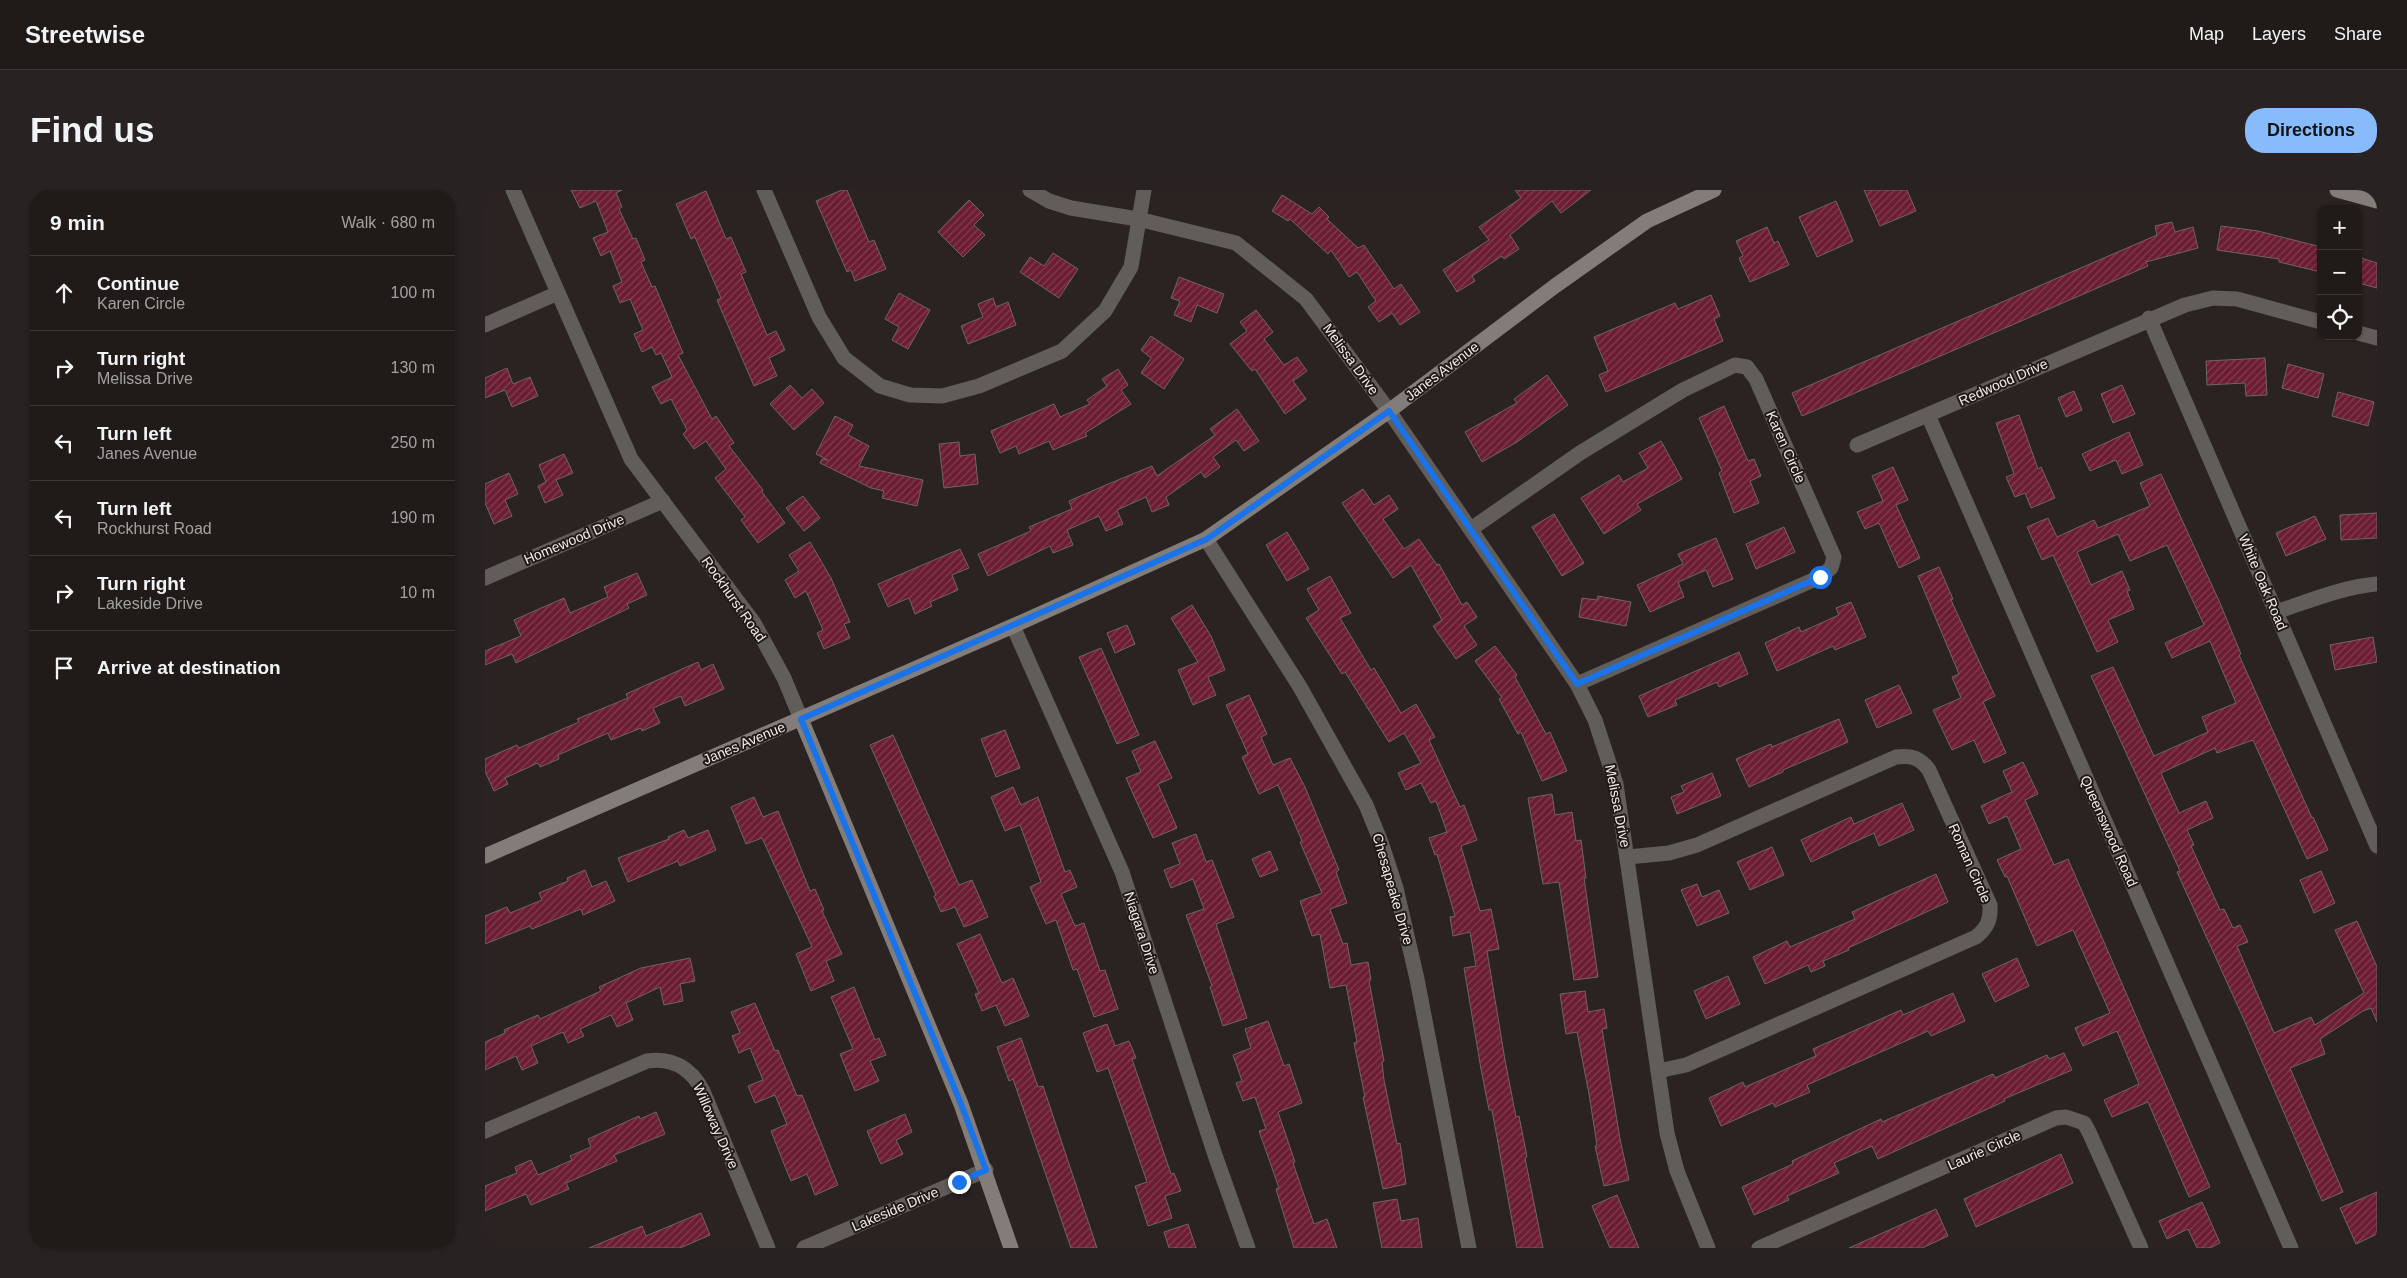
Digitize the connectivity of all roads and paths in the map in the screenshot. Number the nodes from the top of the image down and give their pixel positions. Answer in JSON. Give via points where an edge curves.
{"nodes":[{"id":1,"x":513,"y":190,"type":"edge"},
{"id":2,"x":764,"y":190,"type":"edge"},
{"id":3,"x":1030,"y":190,"type":"edge"},
{"id":4,"x":1144,"y":190,"type":"edge"},
{"id":5,"x":1715,"y":190,"type":"edge"},
{"id":6,"x":2337,"y":190,"type":"edge"},
{"id":7,"x":2377,"y":201,"type":"edge"},
{"id":8,"x":1139,"y":219,"type":"junction"},
{"id":9,"x":558,"y":293,"type":"junction"},
{"id":10,"x":2149,"y":318,"type":"junction"},
{"id":11,"x":2317,"y":321,"type":"edge"},
{"id":12,"x":485,"y":325,"type":"edge"},
{"id":13,"x":2362,"y":334,"type":"edge"},
{"id":14,"x":2377,"y":338,"type":"edge"},
{"id":15,"x":1389,"y":411,"type":"junction"},
{"id":16,"x":1928,"y":415,"type":"junction"},
{"id":17,"x":1857,"y":445,"type":"dead end"},
{"id":18,"x":663,"y":501,"type":"junction"},
{"id":19,"x":1471,"y":529,"type":"junction"},
{"id":20,"x":1207,"y":539,"type":"junction"},
{"id":21,"x":485,"y":578,"type":"edge"},
{"id":22,"x":2377,"y":584,"type":"edge"},
{"id":23,"x":2276,"y":612,"type":"junction"},
{"id":24,"x":1013,"y":626,"type":"junction"},
{"id":25,"x":1577,"y":684,"type":"junction"},
{"id":26,"x":801,"y":719,"type":"junction"},
{"id":27,"x":2377,"y":846,"type":"edge"},
{"id":28,"x":485,"y":856,"type":"edge"},
{"id":29,"x":1628,"y":857,"type":"junction"},
{"id":30,"x":1658,"y":1071,"type":"junction"},
{"id":31,"x":485,"y":1131,"type":"edge"},
{"id":32,"x":986,"y":1170,"type":"junction"},
{"id":33,"x":768,"y":1248,"type":"edge"},
{"id":34,"x":804,"y":1248,"type":"edge"},
{"id":35,"x":1011,"y":1248,"type":"edge"},
{"id":36,"x":1248,"y":1248,"type":"edge"},
{"id":37,"x":1469,"y":1248,"type":"edge"},
{"id":38,"x":1708,"y":1248,"type":"edge"},
{"id":39,"x":1759,"y":1248,"type":"edge"},
{"id":40,"x":2141,"y":1248,"type":"edge"},
{"id":41,"x":2291,"y":1248,"type":"edge"}],
"edges":[{"from":1,"to":9,"type":"street","name":"Rockhurst Road"},
{"from":2,"to":8,"type":"street","via":[[819,317],[843,358],[880,386],[910,395],[942,396],[979,386],[1062,351],[1105,310],[1131,267]]},
{"from":3,"to":8,"type":"street","name":"Melissa Drive","via":[[1071,208]]},
{"from":4,"to":8,"type":"street"},
{"from":5,"to":15,"type":"street","name":"Janes Avenue","via":[[1647,221]]},
{"from":6,"to":7,"type":"street"},
{"from":8,"to":15,"type":"street","name":"Melissa Drive","via":[[1236,243],[1306,299]]},
{"from":9,"to":12,"type":"street"},
{"from":9,"to":18,"type":"street","name":"Rockhurst Road","via":[[631,459]]},
{"from":10,"to":11,"type":"street","name":"Redwood Drive","via":[[2213,298],[2237,298]]},
{"from":10,"to":16,"type":"street","name":"Redwood Drive"},
{"from":10,"to":23,"type":"street","name":"White Oak Road"},
{"from":13,"to":14,"type":"street"},
{"from":15,"to":19,"type":"street","name":"Melissa Drive"},
{"from":15,"to":20,"type":"street","name":"Janes Avenue"},
{"from":16,"to":17,"type":"street","name":"Redwood Drive"},
{"from":16,"to":41,"type":"street","name":"Queenswood Road"},
{"from":18,"to":21,"type":"street","name":"Homewood Drive"},
{"from":18,"to":26,"type":"street","name":"Rockhurst Road","via":[[755,623]]},
{"from":19,"to":25,"type":"street","name":"Melissa Drive"},
{"from":19,"to":25,"type":"street","name":"Karen Circle","via":[[1580,453],[1683,390],[1735,366],[1747,367],[1756,379],[1834,557],[1831,568],[1820,577]]},
{"from":20,"to":24,"type":"street","name":"Janes Avenue"},
{"from":20,"to":37,"type":"street","name":"Chesapeake Drive","via":[[1313,711],[1366,804],[1381,842],[1417,978]]},
{"from":22,"to":23,"type":"street","via":[[2332,593]]},
{"from":23,"to":27,"type":"street","name":"White Oak Road"},
{"from":24,"to":26,"type":"street","name":"Janes Avenue"},
{"from":24,"to":36,"type":"street","name":"Niagara Drive","via":[[1122,872]]},
{"from":25,"to":29,"type":"street","name":"Melissa Drive","via":[[1608,755]]},
{"from":26,"to":28,"type":"street","name":"Janes Avenue"},
{"from":26,"to":32,"type":"street","name":"Rockhurst Road"},
{"from":29,"to":30,"type":"street","name":"Melissa Drive"},
{"from":29,"to":30,"type":"street","name":"Roman Circle","via":[[1669,853],[1697,846],[1897,757],[1913,756],[1923,761],[1929,770],[1990,905],[1988,923],[1975,937],[1686,1066]]},
{"from":30,"to":38,"type":"street","name":"Melissa Drive","via":[[1667,1133],[1677,1171]]},
{"from":31,"to":33,"type":"street","name":"Willoway Drive","via":[[647,1061],[658,1059],[682,1066],[703,1091]]},
{"from":32,"to":34,"type":"street","name":"Lakeside Drive"},
{"from":32,"to":35,"type":"street","name":"Rockhurst Road"},
{"from":39,"to":40,"type":"street","name":"Laurie Circle","via":[[2056,1118],[2066,1117],[2077,1118],[2084,1123]]}]}
